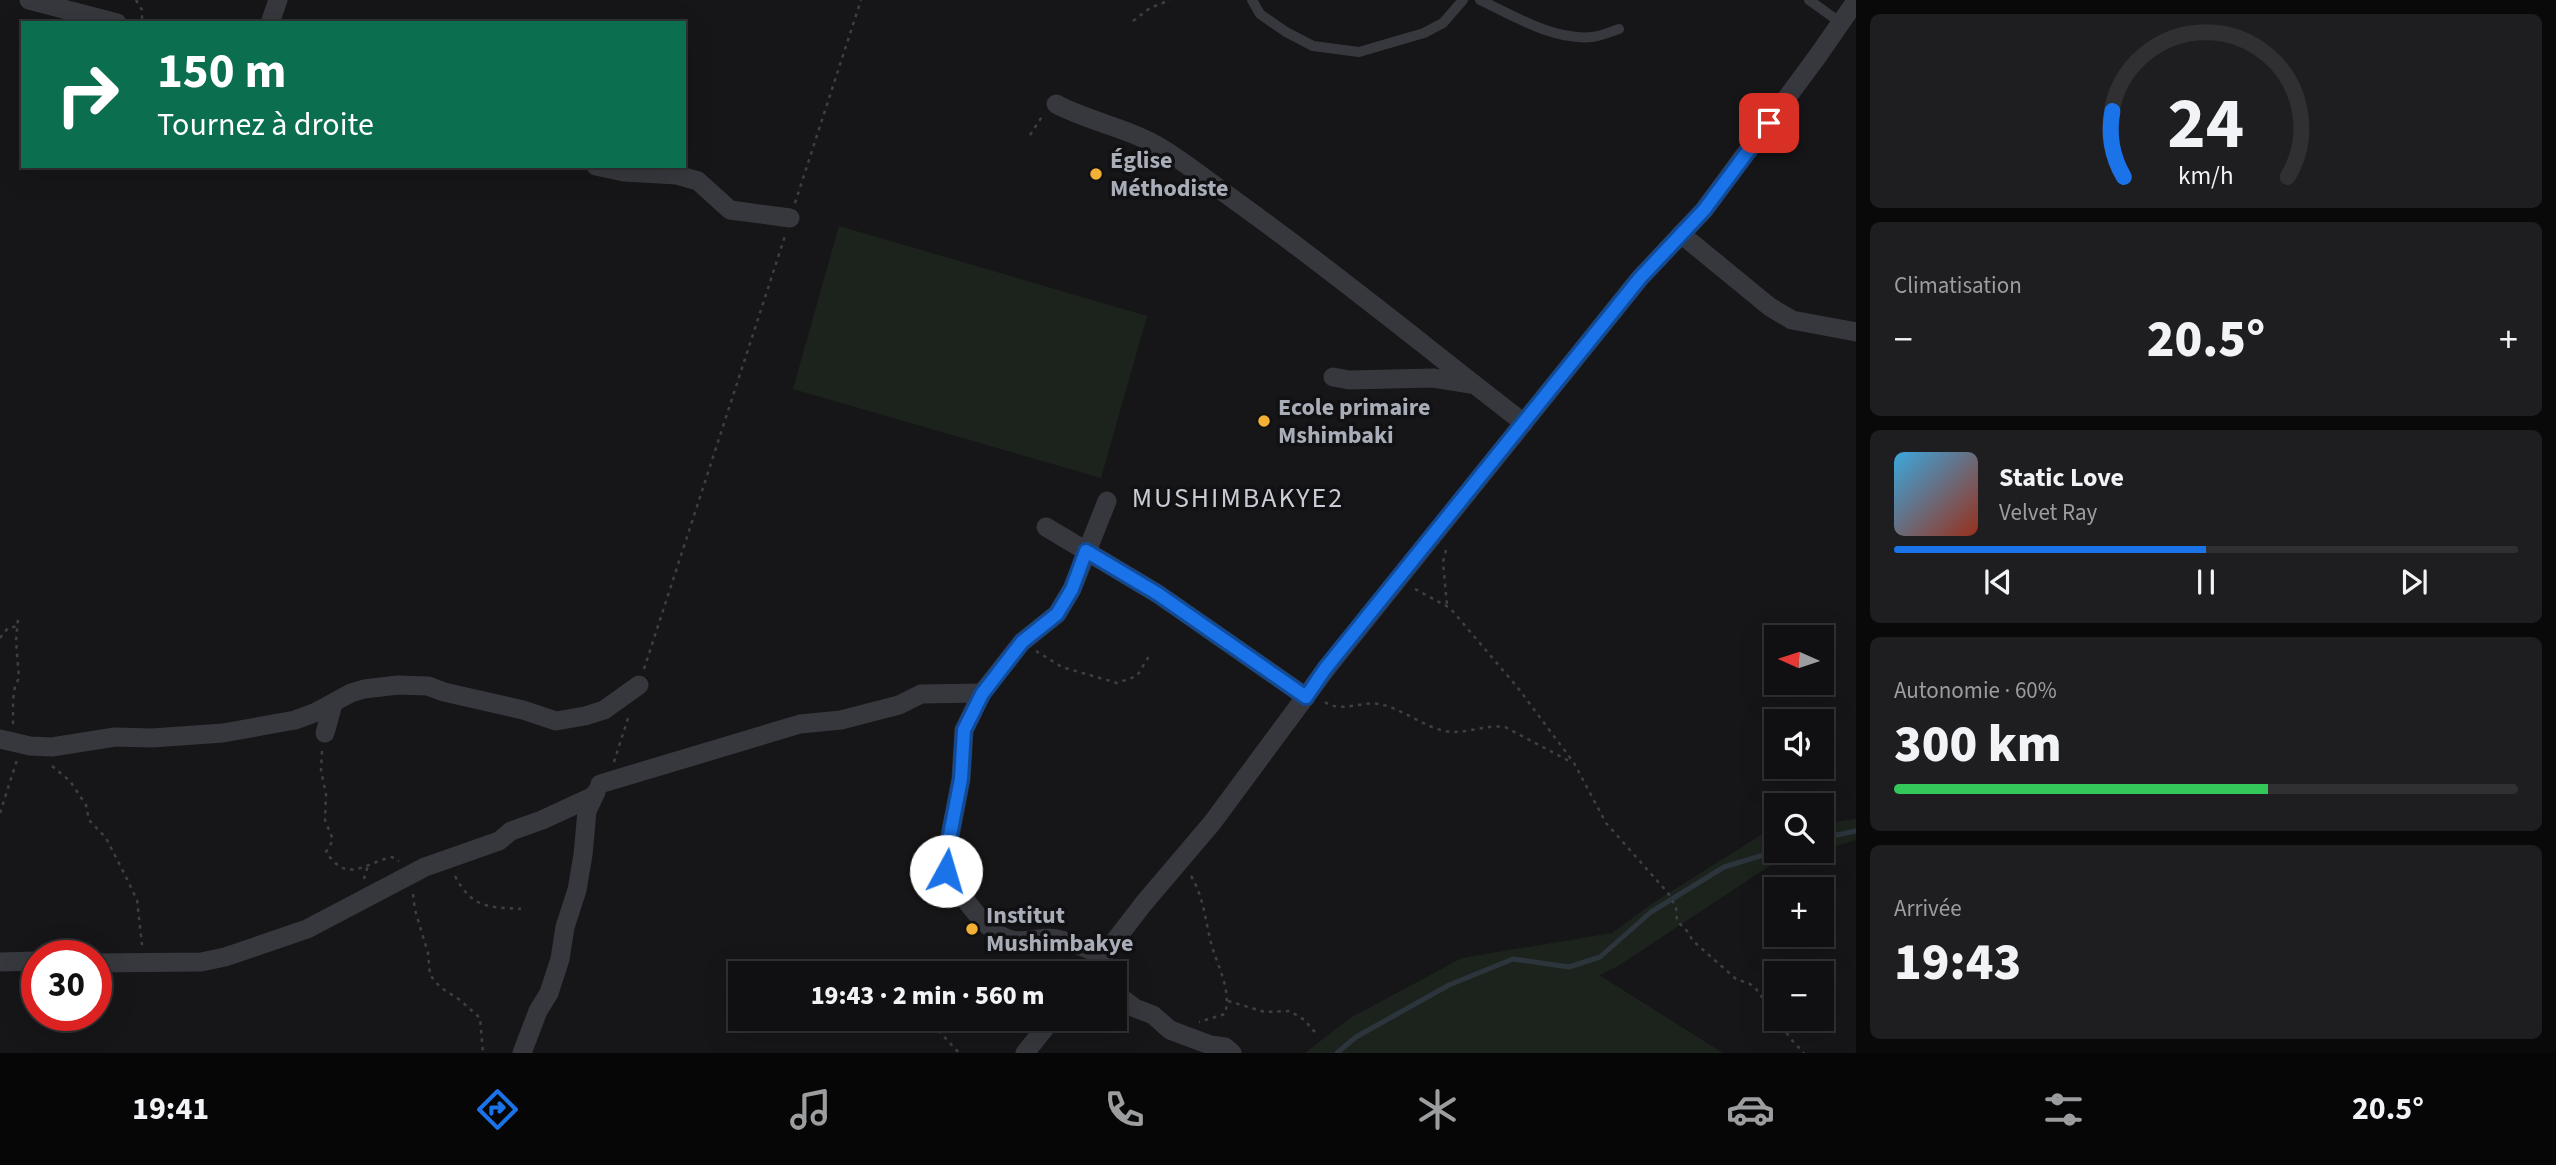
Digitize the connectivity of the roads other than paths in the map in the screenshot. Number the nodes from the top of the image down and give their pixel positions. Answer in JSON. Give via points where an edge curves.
{"nodes":[{"id":1,"x":29,"y":0,"type":"edge"},
{"id":2,"x":278,"y":0,"type":"edge"},
{"id":3,"x":1252,"y":0,"type":"edge"},
{"id":4,"x":1463,"y":0,"type":"edge"},
{"id":5,"x":1480,"y":0,"type":"edge"},
{"id":6,"x":1809,"y":0,"type":"edge"},
{"id":7,"x":1856,"y":1,"type":"edge"},
{"id":8,"x":109,"y":21,"type":"edge"},
{"id":9,"x":271,"y":21,"type":"edge"},
{"id":10,"x":1841,"y":23,"type":"junction"},
{"id":11,"x":1619,"y":29,"type":"dead end"},
{"id":12,"x":1056,"y":104,"type":"road end"},
{"id":13,"x":605,"y":168,"type":"edge"},
{"id":14,"x":790,"y":218,"type":"road end"},
{"id":15,"x":1681,"y":234,"type":"junction"},
{"id":16,"x":1856,"y":331,"type":"edge"},
{"id":17,"x":1333,"y":377,"type":"dead end"},
{"id":18,"x":1475,"y":385,"type":"junction"},
{"id":19,"x":1524,"y":423,"type":"junction"},
{"id":20,"x":1107,"y":501,"type":"dead end"},
{"id":21,"x":1045,"y":527,"type":"dead end"},
{"id":22,"x":1086,"y":551,"type":"junction"},
{"id":23,"x":639,"y":685,"type":"road end"},
{"id":24,"x":982,"y":694,"type":"junction"},
{"id":25,"x":1307,"y":695,"type":"junction"},
{"id":26,"x":333,"y":704,"type":"junction"},
{"id":27,"x":325,"y":733,"type":"road end"},
{"id":28,"x":15,"y":742,"type":"edge"},
{"id":29,"x":602,"y":784,"type":"junction"},
{"id":30,"x":1104,"y":955,"type":"junction"},
{"id":31,"x":21,"y":961,"type":"edge"},
{"id":32,"x":1100,"y":961,"type":"edge"},
{"id":33,"x":0,"y":962,"type":"edge"},
{"id":34,"x":112,"y":963,"type":"edge"},
{"id":35,"x":1127,"y":1002,"type":"edge"},
{"id":36,"x":1043,"y":1031,"type":"edge"},
{"id":37,"x":522,"y":1053,"type":"edge"},
{"id":38,"x":1025,"y":1053,"type":"edge"},
{"id":39,"x":1232,"y":1053,"type":"edge"}],
"edges":[{"from":1,"to":8,"type":"street"},
{"from":2,"to":9,"type":"street"},
{"from":3,"to":4,"type":"lane","via":[[1260,14],[1314,46],[1359,52],[1424,33],[1443,23]]},
{"from":5,"to":11,"type":"lane","via":[[1568,36],[1593,37]]},
{"from":6,"to":10,"type":"lane"},
{"from":7,"to":10,"type":"street"},
{"from":10,"to":15,"type":"street","via":[[1704,210]]},
{"from":12,"to":18,"type":"street","via":[[1129,130],[1163,149],[1319,261]]},
{"from":13,"to":14,"type":"street","via":[[677,175],[698,181],[730,210]]},
{"from":15,"to":16,"type":"street","via":[[1792,320]]},
{"from":15,"to":19,"type":"street"},
{"from":17,"to":18,"type":"street","via":[[1433,378]]},
{"from":18,"to":19,"type":"street"},
{"from":19,"to":25,"type":"street"},
{"from":20,"to":22,"type":"street"},
{"from":21,"to":22,"type":"street"},
{"from":22,"to":24,"type":"street","via":[[1057,614],[1022,642]]},
{"from":22,"to":25,"type":"street"},
{"from":23,"to":26,"type":"street","via":[[604,710],[556,721],[414,685],[364,689]]},
{"from":24,"to":29,"type":"street","via":[[921,694],[899,705],[841,720],[800,724]]},
{"from":24,"to":30,"type":"street","via":[[964,730],[946,871],[990,929],[1008,939],[1056,938]]},
{"from":25,"to":30,"type":"street","via":[[1212,823]]},
{"from":26,"to":27,"type":"street"},
{"from":26,"to":28,"type":"street","via":[[295,720],[222,733],[115,737],[52,747]]},
{"from":29,"to":34,"type":"street","via":[[542,820],[409,876],[307,929],[201,962]]},
{"from":29,"to":37,"type":"street","via":[[587,811],[583,855],[560,959]]},
{"from":30,"to":32,"type":"street"},
{"from":31,"to":33,"type":"street"},
{"from":35,"to":39,"type":"street","via":[[1170,1030]]},
{"from":36,"to":38,"type":"street"}]}
